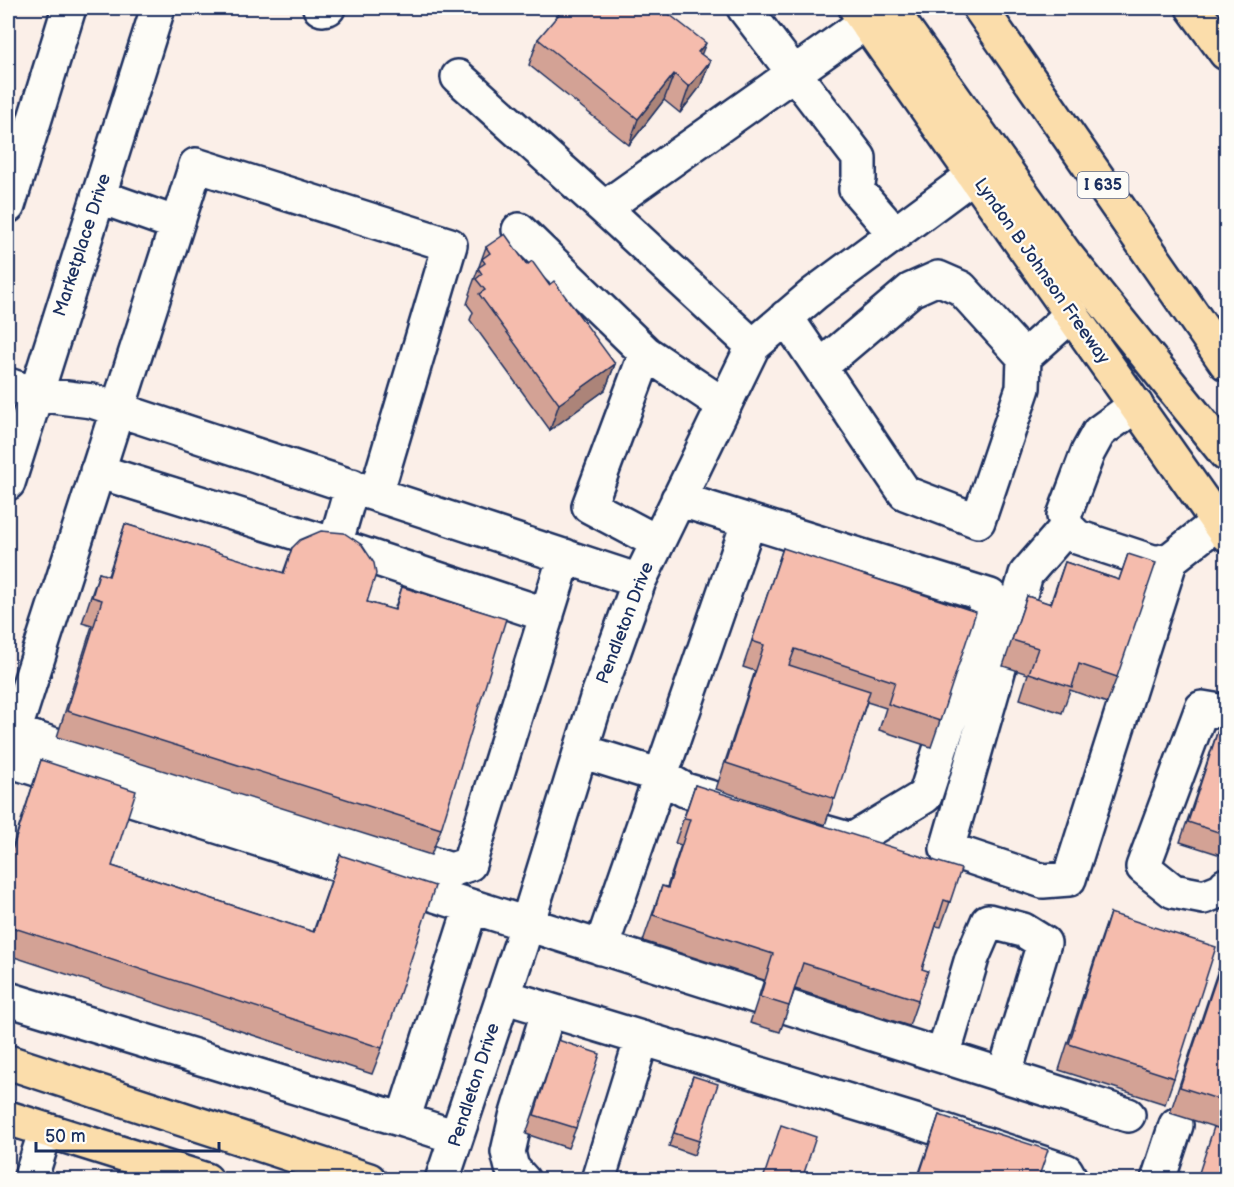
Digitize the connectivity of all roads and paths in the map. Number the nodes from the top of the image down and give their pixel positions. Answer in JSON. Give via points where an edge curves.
{"nodes":[{"id":1,"x":69,"y":8,"type":"edge"},
{"id":2,"x":158,"y":8,"type":"edge"},
{"id":3,"x":320,"y":8,"type":"edge"},
{"id":4,"x":328,"y":8,"type":"edge"},
{"id":5,"x":744,"y":8,"type":"edge"},
{"id":6,"x":980,"y":8,"type":"edge"},
{"id":7,"x":1193,"y":8,"type":"edge"},
{"id":8,"x":871,"y":12,"type":"edge"},
{"id":9,"x":1227,"y":53,"type":"edge"},
{"id":10,"x":794,"y":73,"type":"junction"},
{"id":11,"x":458,"y":77,"type":"dead end"},
{"id":12,"x":974,"y":176,"type":"junction"},
{"id":13,"x":98,"y":196,"type":"junction"},
{"id":14,"x":8,"y":206,"type":"edge"},
{"id":15,"x":604,"y":208,"type":"junction"},
{"id":16,"x":177,"y":224,"type":"junction"},
{"id":17,"x":519,"y":230,"type":"dead end"},
{"id":18,"x":895,"y":234,"type":"junction"},
{"id":19,"x":1072,"y":314,"type":"junction"},
{"id":20,"x":786,"y":317,"type":"junction"},
{"id":21,"x":753,"y":346,"type":"junction"},
{"id":22,"x":646,"y":353,"type":"junction"},
{"id":23,"x":1024,"y":357,"type":"junction"},
{"id":24,"x":1227,"y":363,"type":"edge"},
{"id":25,"x":820,"y":367,"type":"junction"},
{"id":26,"x":21,"y":390,"type":"edge"},
{"id":27,"x":724,"y":405,"type":"junction"},
{"id":28,"x":1136,"y":405,"type":"junction"},
{"id":29,"x":118,"y":409,"type":"junction"},
{"id":30,"x":1227,"y":454,"type":"edge"},
{"id":31,"x":97,"y":471,"type":"junction"},
{"id":32,"x":8,"y":483,"type":"edge"},
{"id":33,"x":364,"y":490,"type":"junction"},
{"id":34,"x":678,"y":499,"type":"junction"},
{"id":35,"x":750,"y":521,"type":"junction"},
{"id":36,"x":1067,"y":527,"type":"junction"},
{"id":37,"x":1222,"y":528,"type":"edge"},
{"id":38,"x":657,"y":542,"type":"junction"},
{"id":39,"x":335,"y":545,"type":"junction"},
{"id":40,"x":565,"y":556,"type":"junction"},
{"id":41,"x":1171,"y":559,"type":"junction"},
{"id":42,"x":639,"y":581,"type":"junction"},
{"id":43,"x":547,"y":615,"type":"junction"},
{"id":44,"x":1227,"y":712,"type":"edge"},
{"id":45,"x":581,"y":751,"type":"junction"},
{"id":46,"x":8,"y":760,"type":"edge"},
{"id":47,"x":661,"y":776,"type":"junction"},
{"id":48,"x":1227,"y":885,"type":"edge"},
{"id":49,"x":471,"y":906,"type":"junction"},
{"id":50,"x":527,"y":924,"type":"junction"},
{"id":51,"x":601,"y":948,"type":"junction"},
{"id":52,"x":503,"y":996,"type":"junction"},
{"id":53,"x":8,"y":999,"type":"edge"},
{"id":54,"x":548,"y":1012,"type":"junction"},
{"id":55,"x":642,"y":1038,"type":"junction"},
{"id":56,"x":943,"y":1056,"type":"junction"},
{"id":57,"x":8,"y":1062,"type":"edge"},
{"id":58,"x":1004,"y":1076,"type":"junction"},
{"id":59,"x":1128,"y":1115,"type":"dead end"},
{"id":60,"x":8,"y":1118,"type":"edge"},
{"id":61,"x":403,"y":1120,"type":"junction"},
{"id":62,"x":1176,"y":1125,"type":"dead end"},
{"id":63,"x":46,"y":1130,"type":"junction"},
{"id":64,"x":456,"y":1137,"type":"junction"},
{"id":65,"x":30,"y":1179,"type":"edge"},
{"id":66,"x":206,"y":1179,"type":"edge"},
{"id":67,"x":369,"y":1179,"type":"edge"},
{"id":68,"x":442,"y":1179,"type":"edge"},
{"id":69,"x":523,"y":1179,"type":"edge"},
{"id":70,"x":598,"y":1179,"type":"edge"},
{"id":71,"x":1071,"y":1179,"type":"edge"},
{"id":72,"x":1158,"y":1179,"type":"edge"}],
"edges":[{"from":1,"to":14,"type":"street"},
{"from":2,"to":13,"type":"street","name":"Marketplace Drive"},
{"from":3,"to":4,"type":"street"},
{"from":5,"to":10,"type":"street"},
{"from":6,"to":24,"type":"main road","number":"I 635"},
{"from":7,"to":9,"type":"main road"},
{"from":8,"to":10,"type":"street"},
{"from":8,"to":12,"type":"main road","name":"Lyndon B Johnson Freeway"},
{"from":8,"to":30,"type":"main road"},
{"from":10,"to":15,"type":"street"},
{"from":10,"to":18,"type":"street","via":[[859,158],[856,189]]},
{"from":11,"to":15,"type":"street"},
{"from":12,"to":18,"type":"street","name":"Pendleton Drive"},
{"from":12,"to":19,"type":"main road","name":"Lyndon B Johnson Freeway"},
{"from":13,"to":16,"type":"street"},
{"from":13,"to":26,"type":"street","name":"Marketplace Drive"},
{"from":15,"to":21,"type":"street"},
{"from":16,"to":29,"type":"street"},
{"from":16,"to":33,"type":"street","via":[[196,165],[450,245]]},
{"from":17,"to":22,"type":"street"},
{"from":18,"to":20,"type":"street","name":"Pendleton Drive"},
{"from":19,"to":23,"type":"street"},
{"from":19,"to":28,"type":"main road","name":"Lyndon B Johnson Freeway"},
{"from":20,"to":21,"type":"street","name":"Pendleton Drive"},
{"from":20,"to":25,"type":"street"},
{"from":21,"to":27,"type":"street","name":"Pendleton Drive"},
{"from":22,"to":27,"type":"street"},
{"from":22,"to":38,"type":"street","via":[[589,506]]},
{"from":23,"to":25,"type":"street","via":[[961,288],[938,278],[911,290]]},
{"from":23,"to":25,"type":"street","via":[[1023,388],[978,521],[905,493]]},
{"from":26,"to":29,"type":"street"},
{"from":26,"to":32,"type":"street","name":"Marketplace Drive"},
{"from":27,"to":34,"type":"street","name":"Pendleton Drive"},
{"from":28,"to":36,"type":"street","via":[[1099,432],[1064,516]]},
{"from":28,"to":37,"type":"main road","name":"Lyndon B Johnson Freeway"},
{"from":29,"to":31,"type":"street"},
{"from":29,"to":33,"type":"street"},
{"from":31,"to":39,"type":"street","via":[[298,545]]},
{"from":31,"to":43,"type":"street","via":[[14,732],[451,870],[469,864]]},
{"from":33,"to":39,"type":"street"},
{"from":33,"to":40,"type":"street"},
{"from":34,"to":35,"type":"street"},
{"from":34,"to":38,"type":"street","name":"Pendleton Drive"},
{"from":35,"to":47,"type":"street"},
{"from":35,"to":47,"type":"street","via":[[990,596],[925,796],[852,840],[685,790]]},
{"from":36,"to":41,"type":"street","via":[[1077,537],[1156,563]]},
{"from":36,"to":41,"type":"street","via":[[1026,574],[947,849],[1043,881],[1069,879]]},
{"from":37,"to":41,"type":"street"},
{"from":38,"to":42,"type":"street","name":"Pendleton Drive"},
{"from":39,"to":43,"type":"street","via":[[369,570]]},
{"from":40,"to":42,"type":"street"},
{"from":40,"to":43,"type":"street"},
{"from":42,"to":45,"type":"street","name":"Pendleton Drive"},
{"from":44,"to":48,"type":"street","via":[[1202,708],[1143,867],[1173,891],[1204,897]]},
{"from":45,"to":47,"type":"street"},
{"from":45,"to":50,"type":"street","name":"Pendleton Drive"},
{"from":46,"to":49,"type":"street"},
{"from":47,"to":51,"type":"street"},
{"from":49,"to":50,"type":"street"},
{"from":49,"to":61,"type":"street"},
{"from":50,"to":51,"type":"street"},
{"from":50,"to":52,"type":"street","name":"Pendleton Drive"},
{"from":51,"to":56,"type":"street"},
{"from":52,"to":54,"type":"street"},
{"from":52,"to":64,"type":"street","name":"Pendleton Drive"},
{"from":53,"to":61,"type":"street"},
{"from":54,"to":55,"type":"street"},
{"from":54,"to":69,"type":"street","via":[[508,1152],[512,1168]]},
{"from":55,"to":70,"type":"street"},
{"from":55,"to":71,"type":"street","via":[[918,1122],[1065,1172]]},
{"from":56,"to":58,"type":"street"},
{"from":56,"to":58,"type":"street","via":[[972,958],[988,921],[1023,930],[1044,943]]},
{"from":57,"to":67,"type":"main road"},
{"from":58,"to":59,"type":"street"},
{"from":60,"to":63,"type":"main road"},
{"from":61,"to":64,"type":"street"},
{"from":62,"to":72,"type":"street"},
{"from":63,"to":65,"type":"street"},
{"from":63,"to":66,"type":"main road"},
{"from":64,"to":68,"type":"street","name":"Pendleton Drive"}]}
